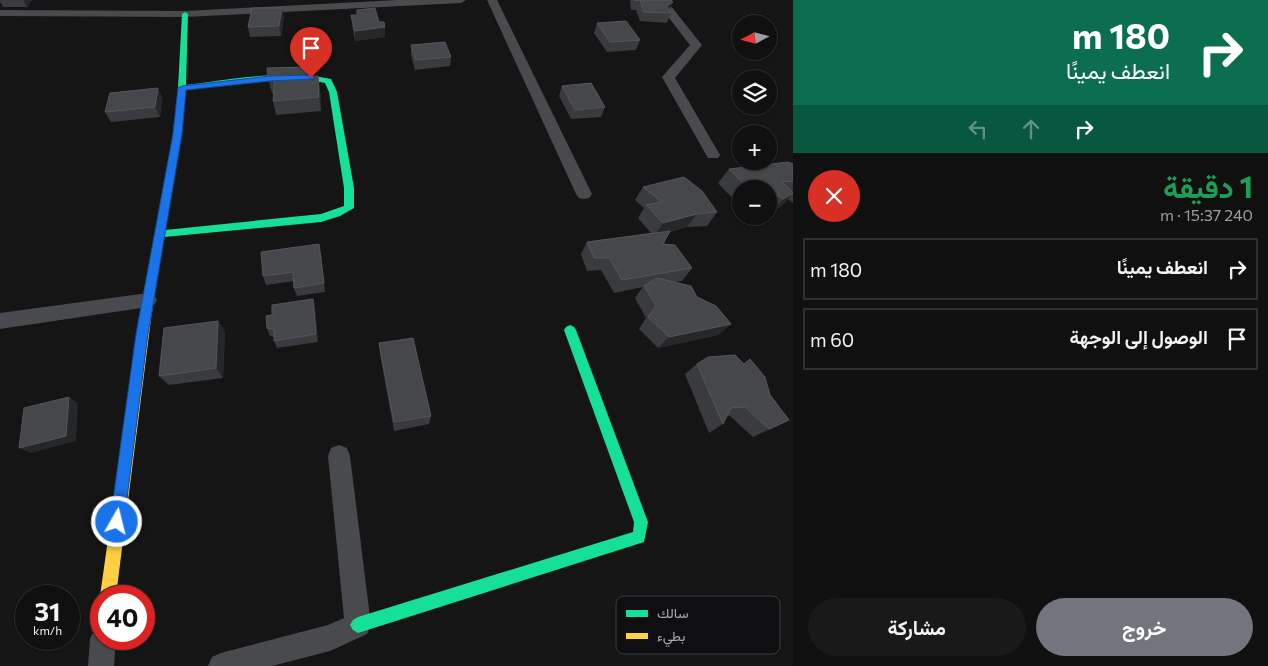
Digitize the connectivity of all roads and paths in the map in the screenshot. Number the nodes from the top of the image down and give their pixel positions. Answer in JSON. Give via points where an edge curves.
{"nodes":[{"id":1,"x":122,"y":0,"type":"edge"},
{"id":2,"x":195,"y":0,"type":"edge"},
{"id":3,"x":459,"y":0,"type":"edge"},
{"id":4,"x":492,"y":0,"type":"edge"},
{"id":5,"x":660,"y":0,"type":"edge"},
{"id":6,"x":232,"y":6,"type":"edge"},
{"id":7,"x":0,"y":13,"type":"edge"},
{"id":8,"x":190,"y":14,"type":"junction"},
{"id":9,"x":122,"y":15,"type":"junction"},
{"id":10,"x":182,"y":88,"type":"junction"},
{"id":11,"x":714,"y":154,"type":"dead end"},
{"id":12,"x":584,"y":194,"type":"dead end"},
{"id":13,"x":160,"y":234,"type":"junction"},
{"id":14,"x":148,"y":300,"type":"junction"},
{"id":15,"x":0,"y":321,"type":"edge"},
{"id":16,"x":570,"y":330,"type":"dead end"},
{"id":17,"x":339,"y":456,"type":"dead end"},
{"id":18,"x":109,"y":585,"type":"edge"},
{"id":19,"x":358,"y":624,"type":"junction"},
{"id":20,"x":102,"y":650,"type":"edge"},
{"id":21,"x":101,"y":666,"type":"edge"},
{"id":22,"x":221,"y":666,"type":"edge"}],
"edges":[{"from":1,"to":9,"type":"street"},
{"from":2,"to":8,"type":"street"},
{"from":3,"to":6,"type":"street"},
{"from":4,"to":12,"type":"street"},
{"from":5,"to":11,"type":"street","via":[[696,45],[668,77]]},
{"from":6,"to":8,"type":"street"},
{"from":7,"to":9,"type":"street"},
{"from":8,"to":9,"type":"street"},
{"from":8,"to":10,"type":"street"},
{"from":10,"to":13,"type":"street"},
{"from":10,"to":13,"type":"street","via":[[270,79],[311,78],[328,82],[336,109],[349,188],[349,208],[321,218]]},
{"from":13,"to":14,"type":"street"},
{"from":14,"to":15,"type":"street"},
{"from":14,"to":18,"type":"street"},
{"from":16,"to":19,"type":"street","via":[[641,522],[639,537]]},
{"from":17,"to":19,"type":"street"},
{"from":19,"to":22,"type":"street","via":[[330,638]]},
{"from":20,"to":21,"type":"street"}]}
